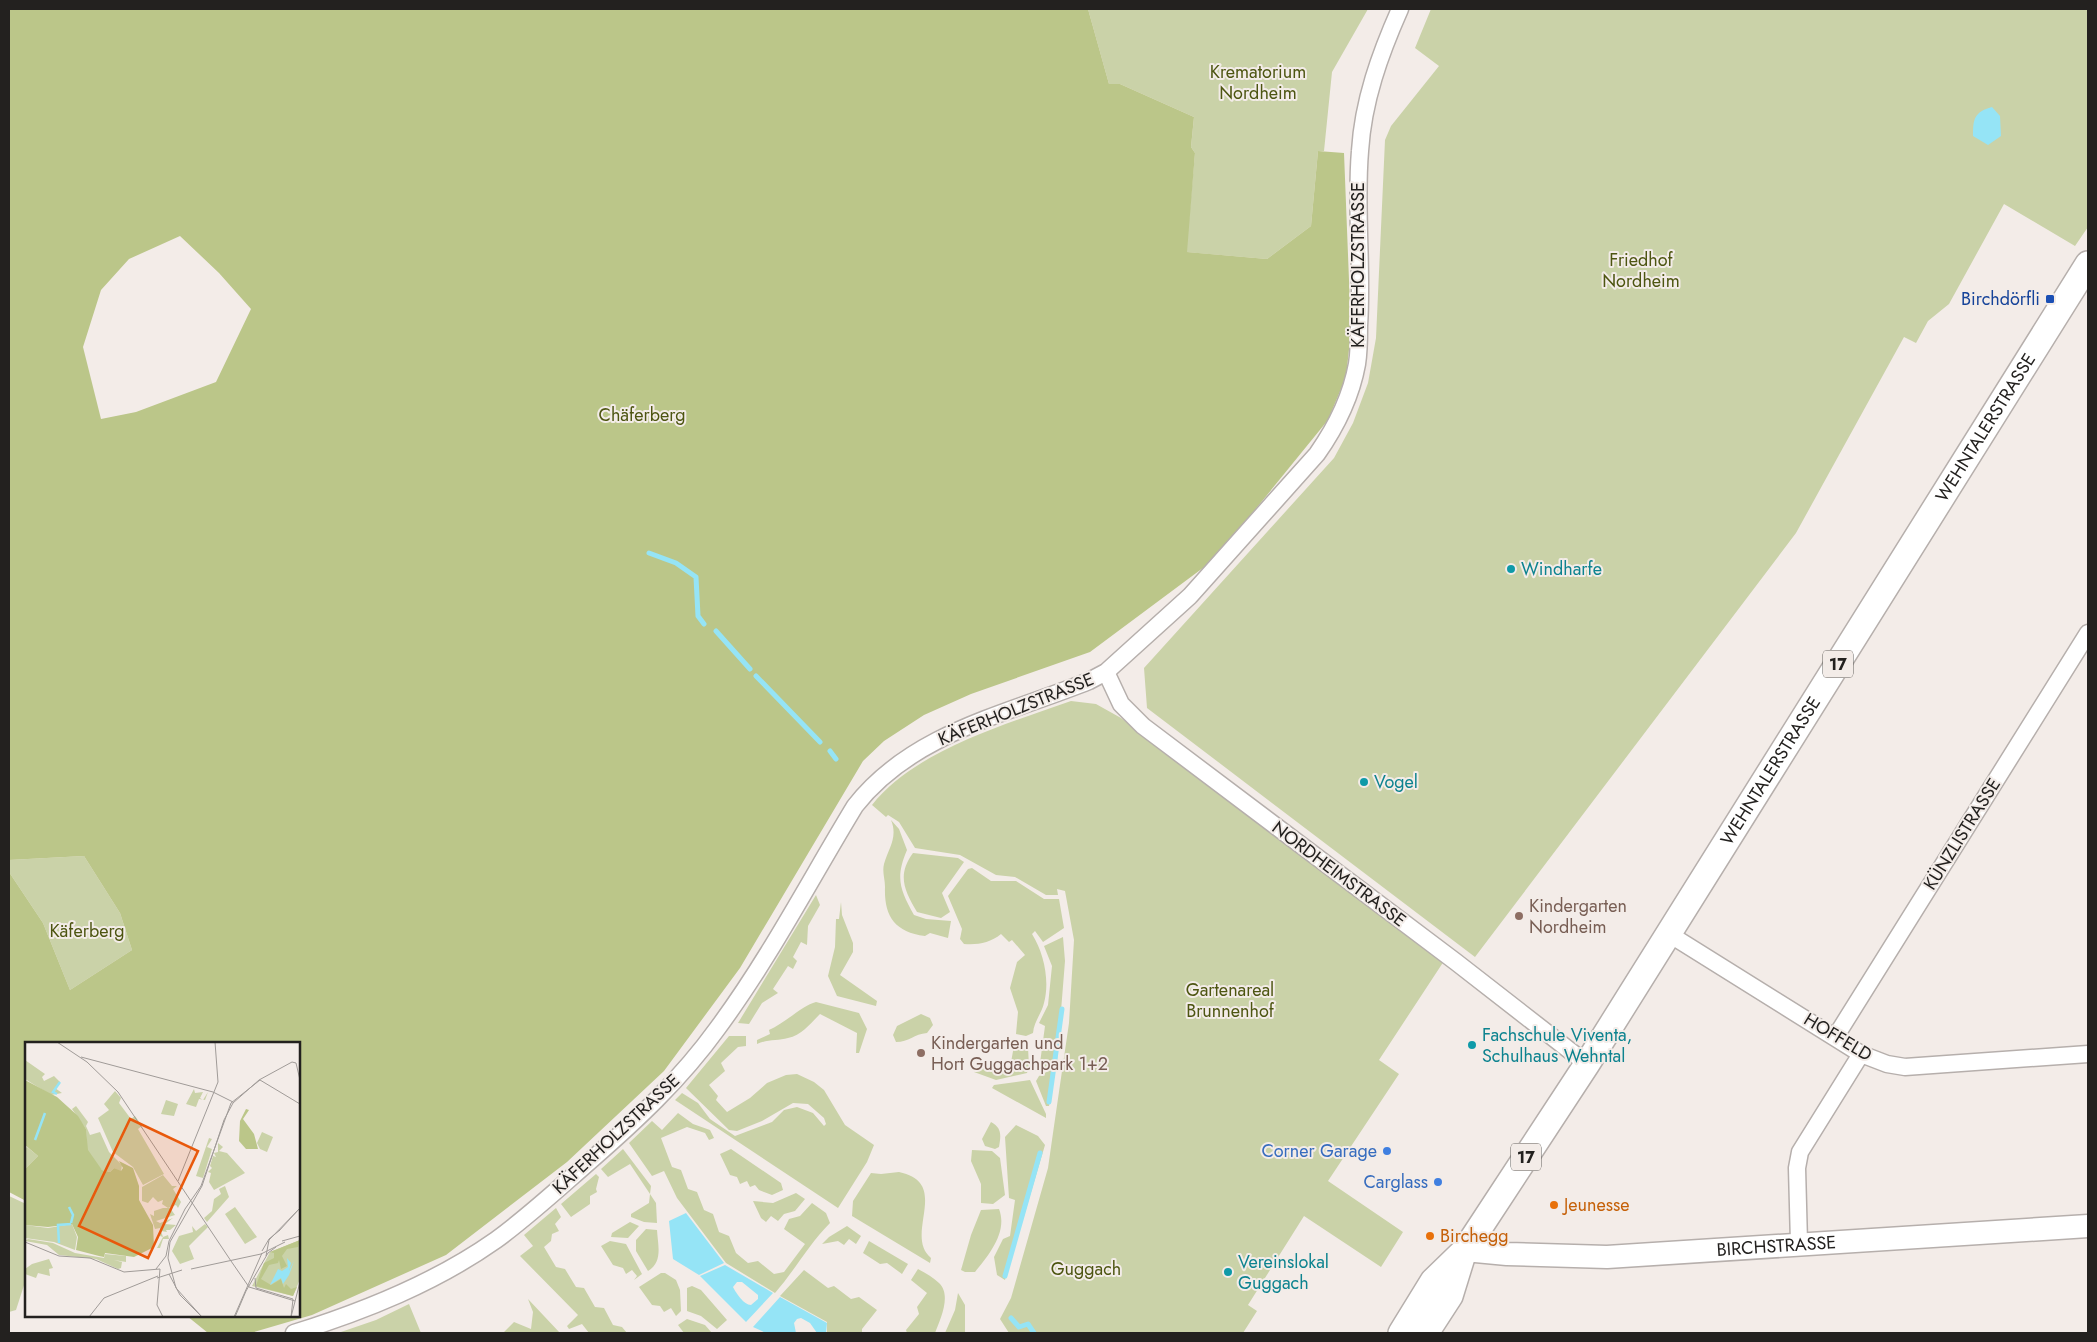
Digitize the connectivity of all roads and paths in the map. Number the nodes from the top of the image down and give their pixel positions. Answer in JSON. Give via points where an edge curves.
{"nodes":[{"id":1,"x":1400,"y":9,"type":"edge"},
{"id":2,"x":2088,"y":264,"type":"edge"},
{"id":3,"x":2088,"y":633,"type":"edge"},
{"id":4,"x":1106,"y":672,"type":"junction"},
{"id":5,"x":1669,"y":934,"type":"junction"},
{"id":6,"x":1836,"y":1036,"type":"junction"},
{"id":7,"x":1861,"y":1054,"type":"junction"},
{"id":8,"x":2088,"y":1054,"type":"edge"},
{"id":9,"x":1587,"y":1064,"type":"junction"},
{"id":10,"x":2088,"y":1226,"type":"edge"},
{"id":11,"x":1799,"y":1243,"type":"junction"},
{"id":12,"x":1465,"y":1250,"type":"junction"},
{"id":13,"x":294,"y":1333,"type":"edge"},
{"id":14,"x":1401,"y":1333,"type":"edge"},
{"id":15,"x":1426,"y":1333,"type":"edge"}],
"edges":[{"from":1,"to":4,"type":"street","name":"KÄFERHOLZSTRASSE","via":[[1381,52],[1367,99],[1360,150],[1357,364],[1345,407],[1332,434],[1317,454],[1221,564],[1164,621]]},
{"from":2,"to":5,"type":"main road","name":"WEHNTALERSTRASSE","number":"17"},
{"from":3,"to":6,"type":"street","name":"KÜNZLISTRASSE"},
{"from":4,"to":9,"type":"street","name":"NORDHEIMSTRASSE","via":[[1121,704],[1143,726]]},
{"from":4,"to":13,"type":"street","name":"KÄFERHOLZSTRASSE","via":[[1080,685],[959,725],[910,756],[868,790],[855,806],[748,985],[716,1031],[677,1079],[609,1144],[534,1210],[462,1261],[402,1294]]},
{"from":5,"to":6,"type":"street","name":"HOFFELD"},
{"from":5,"to":9,"type":"main road","name":"WEHNTALERSTRASSE","number":"17"},
{"from":6,"to":7,"type":"street","name":"HOFFELD"},
{"from":7,"to":8,"type":"street","name":"HOFFELD","via":[[1905,1067]]},
{"from":7,"to":11,"type":"street","via":[[1800,1152],[1797,1168]]},
{"from":9,"to":12,"type":"main road","name":"WEHNTALERSTRASSE","number":"17"},
{"from":10,"to":11,"type":"main road","name":"BIRCHSTRASSE"},
{"from":11,"to":12,"type":"main road","name":"BIRCHSTRASSE","via":[[1607,1256]]},
{"from":12,"to":14,"type":"main road","name":"WEHNTALERSTRASSE","number":"17","via":[[1433,1281]]},
{"from":12,"to":15,"type":"main road","name":"WEHNTALERSTRASSE","via":[[1450,1296]]}]}
